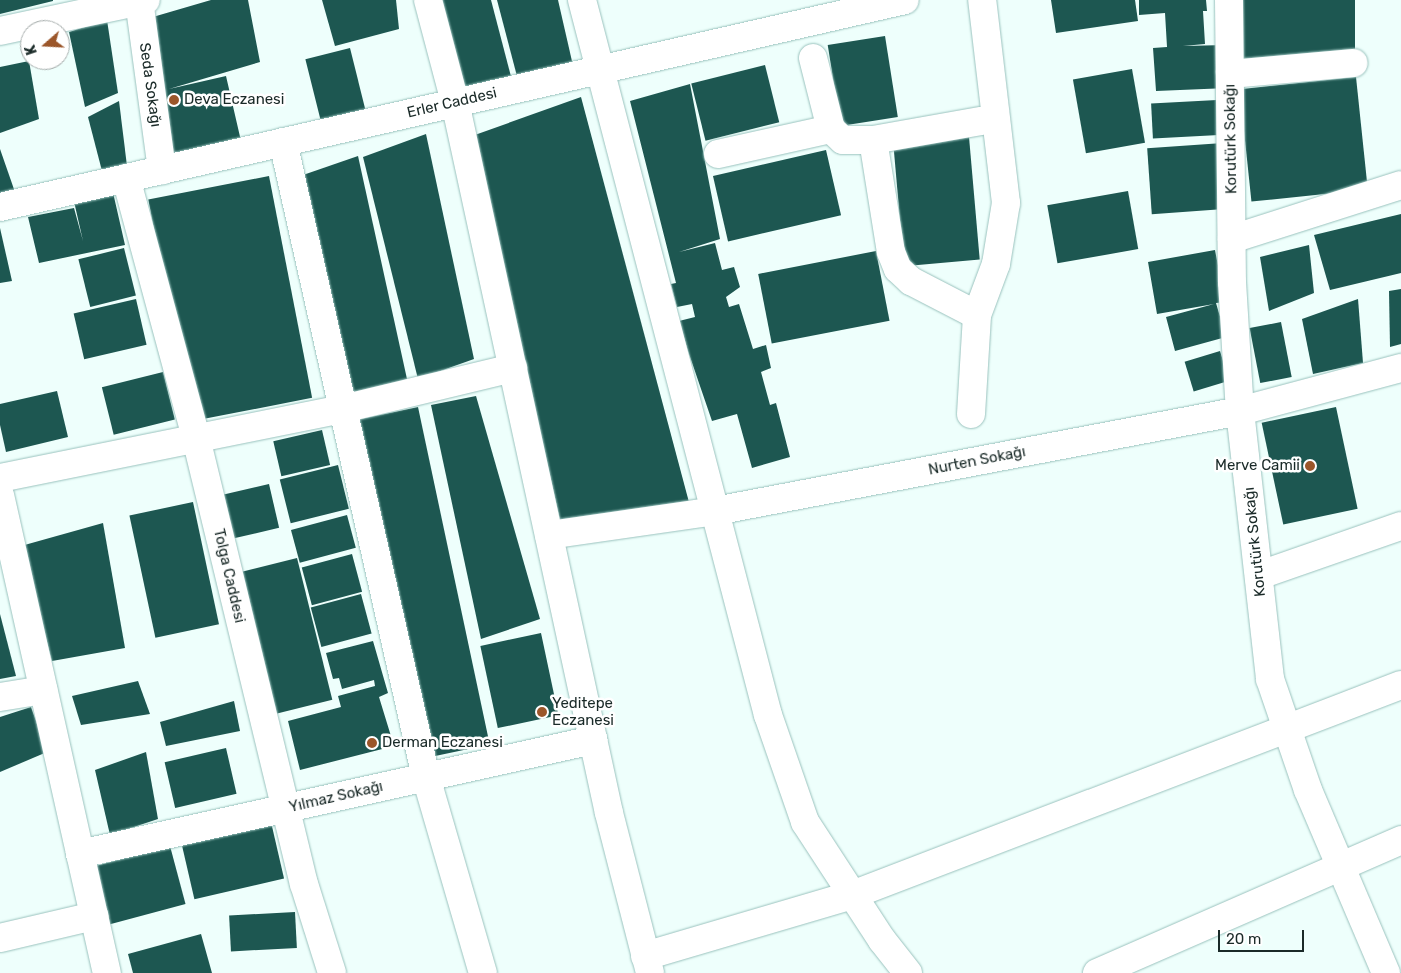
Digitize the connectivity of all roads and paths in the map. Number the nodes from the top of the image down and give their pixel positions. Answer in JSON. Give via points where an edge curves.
{"nodes":[{"id":1,"x":428,"y":0,"type":"edge"},
{"id":2,"x":582,"y":0,"type":"edge"},
{"id":3,"x":905,"y":0,"type":"edge"},
{"id":4,"x":982,"y":0,"type":"edge"},
{"id":5,"x":1229,"y":0,"type":"edge"},
{"id":6,"x":141,"y":1,"type":"edge"},
{"id":7,"x":0,"y":31,"type":"edge"},
{"id":8,"x":813,"y":58,"type":"dead end"},
{"id":9,"x":1354,"y":63,"type":"dead end"},
{"id":10,"x":599,"y":69,"type":"junction"},
{"id":11,"x":1230,"y":74,"type":"junction"},
{"id":12,"x":455,"y":102,"type":"junction"},
{"id":13,"x":981,"y":121,"type":"dead end"},
{"id":14,"x":830,"y":129,"type":"junction"},
{"id":15,"x":873,"y":140,"type":"junction"},
{"id":16,"x":283,"y":142,"type":"junction"},
{"id":17,"x":718,"y":154,"type":"dead end"},
{"id":18,"x":162,"y":170,"type":"junction"},
{"id":19,"x":126,"y":178,"type":"junction"},
{"id":20,"x":1401,"y":185,"type":"edge"},
{"id":21,"x":0,"y":207,"type":"edge"},
{"id":22,"x":1232,"y":239,"type":"junction"},
{"id":23,"x":978,"y":315,"type":"junction"},
{"id":24,"x":513,"y":368,"type":"junction"},
{"id":25,"x":1401,"y":368,"type":"edge"},
{"id":26,"x":342,"y":409,"type":"junction"},
{"id":27,"x":1240,"y":411,"type":"junction"},
{"id":28,"x":971,"y":414,"type":"dead end"},
{"id":29,"x":196,"y":438,"type":"junction"},
{"id":30,"x":0,"y":478,"type":"edge"},
{"id":31,"x":0,"y":496,"type":"edge"},
{"id":32,"x":715,"y":511,"type":"junction"},
{"id":33,"x":1401,"y":526,"type":"edge"},
{"id":34,"x":549,"y":535,"type":"junction"},
{"id":35,"x":1260,"y":575,"type":"junction"},
{"id":36,"x":1401,"y":685,"type":"edge"},
{"id":37,"x":43,"y":690,"type":"junction"},
{"id":38,"x":0,"y":697,"type":"edge"},
{"id":39,"x":1287,"y":731,"type":"junction"},
{"id":40,"x":593,"y":740,"type":"junction"},
{"id":41,"x":426,"y":777,"type":"junction"},
{"id":42,"x":285,"y":808,"type":"junction"},
{"id":43,"x":1401,"y":840,"type":"edge"},
{"id":44,"x":80,"y":854,"type":"junction"},
{"id":45,"x":1341,"y":869,"type":"junction"},
{"id":46,"x":852,"y":895,"type":"junction"},
{"id":47,"x":94,"y":916,"type":"junction"},
{"id":48,"x":0,"y":938,"type":"edge"},
{"id":49,"x":648,"y":964,"type":"edge"},
{"id":50,"x":107,"y":973,"type":"edge"},
{"id":51,"x":332,"y":973,"type":"edge"},
{"id":52,"x":483,"y":973,"type":"edge"},
{"id":53,"x":908,"y":973,"type":"edge"},
{"id":54,"x":1097,"y":973,"type":"edge"},
{"id":55,"x":1386,"y":973,"type":"edge"}],
"edges":[{"from":1,"to":12,"type":"street"},
{"from":2,"to":10,"type":"street"},
{"from":3,"to":10,"type":"street","name":"Erler Caddesi"},
{"from":4,"to":23,"type":"street","via":[[1006,203],[996,264]]},
{"from":5,"to":11,"type":"street","name":"Korutürk Sokağı"},
{"from":6,"to":7,"type":"street"},
{"from":6,"to":18,"type":"street","name":"Seda Sokağı"},
{"from":8,"to":14,"type":"street"},
{"from":9,"to":11,"type":"street"},
{"from":10,"to":12,"type":"street","name":"Erler Caddesi"},
{"from":10,"to":32,"type":"street"},
{"from":11,"to":22,"type":"street","name":"Korutürk Sokağı"},
{"from":12,"to":16,"type":"street","name":"Erler Caddesi"},
{"from":12,"to":24,"type":"street"},
{"from":13,"to":15,"type":"street"},
{"from":14,"to":15,"type":"street","via":[[843,140]]},
{"from":14,"to":17,"type":"street"},
{"from":15,"to":23,"type":"street","via":[[891,252],[898,269],[911,281]]},
{"from":16,"to":18,"type":"street","name":"Erler Caddesi"},
{"from":16,"to":26,"type":"street"},
{"from":18,"to":19,"type":"street","name":"Erler Caddesi"},
{"from":19,"to":21,"type":"street","name":"Erler Caddesi"},
{"from":19,"to":29,"type":"street","name":"Tolga Caddesi"},
{"from":20,"to":22,"type":"street"},
{"from":22,"to":27,"type":"street","name":"Korutürk Sokağı"},
{"from":23,"to":28,"type":"street"},
{"from":24,"to":26,"type":"street"},
{"from":24,"to":34,"type":"street"},
{"from":25,"to":27,"type":"street","name":"Nurten Sokağı"},
{"from":26,"to":29,"type":"street"},
{"from":26,"to":41,"type":"street"},
{"from":27,"to":32,"type":"street","name":"Nurten Sokağı"},
{"from":27,"to":35,"type":"street","name":"Korutürk Sokağı"},
{"from":29,"to":30,"type":"street"},
{"from":29,"to":42,"type":"street","name":"Tolga Caddesi"},
{"from":31,"to":37,"type":"street"},
{"from":32,"to":34,"type":"street","name":"Nurten Sokağı"},
{"from":32,"to":46,"type":"street","via":[[768,716],[805,822]]},
{"from":33,"to":35,"type":"street"},
{"from":34,"to":40,"type":"street"},
{"from":35,"to":39,"type":"street","name":"Korutürk Sokağı","via":[[1270,679]]},
{"from":36,"to":39,"type":"street"},
{"from":37,"to":38,"type":"street"},
{"from":37,"to":44,"type":"street"},
{"from":39,"to":45,"type":"street","name":"Korutürk Sokağı"},
{"from":39,"to":46,"type":"street"},
{"from":40,"to":41,"type":"street","name":"Yılmaz Sokağı"},
{"from":40,"to":49,"type":"street"},
{"from":41,"to":42,"type":"street","name":"Yılmaz Sokağı"},
{"from":41,"to":52,"type":"street"},
{"from":42,"to":44,"type":"street","name":"Yılmaz Sokağı"},
{"from":42,"to":51,"type":"street","name":"Tolga Caddesi","via":[[304,884]]},
{"from":43,"to":45,"type":"street"},
{"from":44,"to":47,"type":"street"},
{"from":45,"to":54,"type":"street"},
{"from":45,"to":55,"type":"street","name":"Korutürk Sokağı"},
{"from":46,"to":49,"type":"street"},
{"from":46,"to":53,"type":"street"},
{"from":47,"to":48,"type":"street"},
{"from":47,"to":50,"type":"street"}]}
